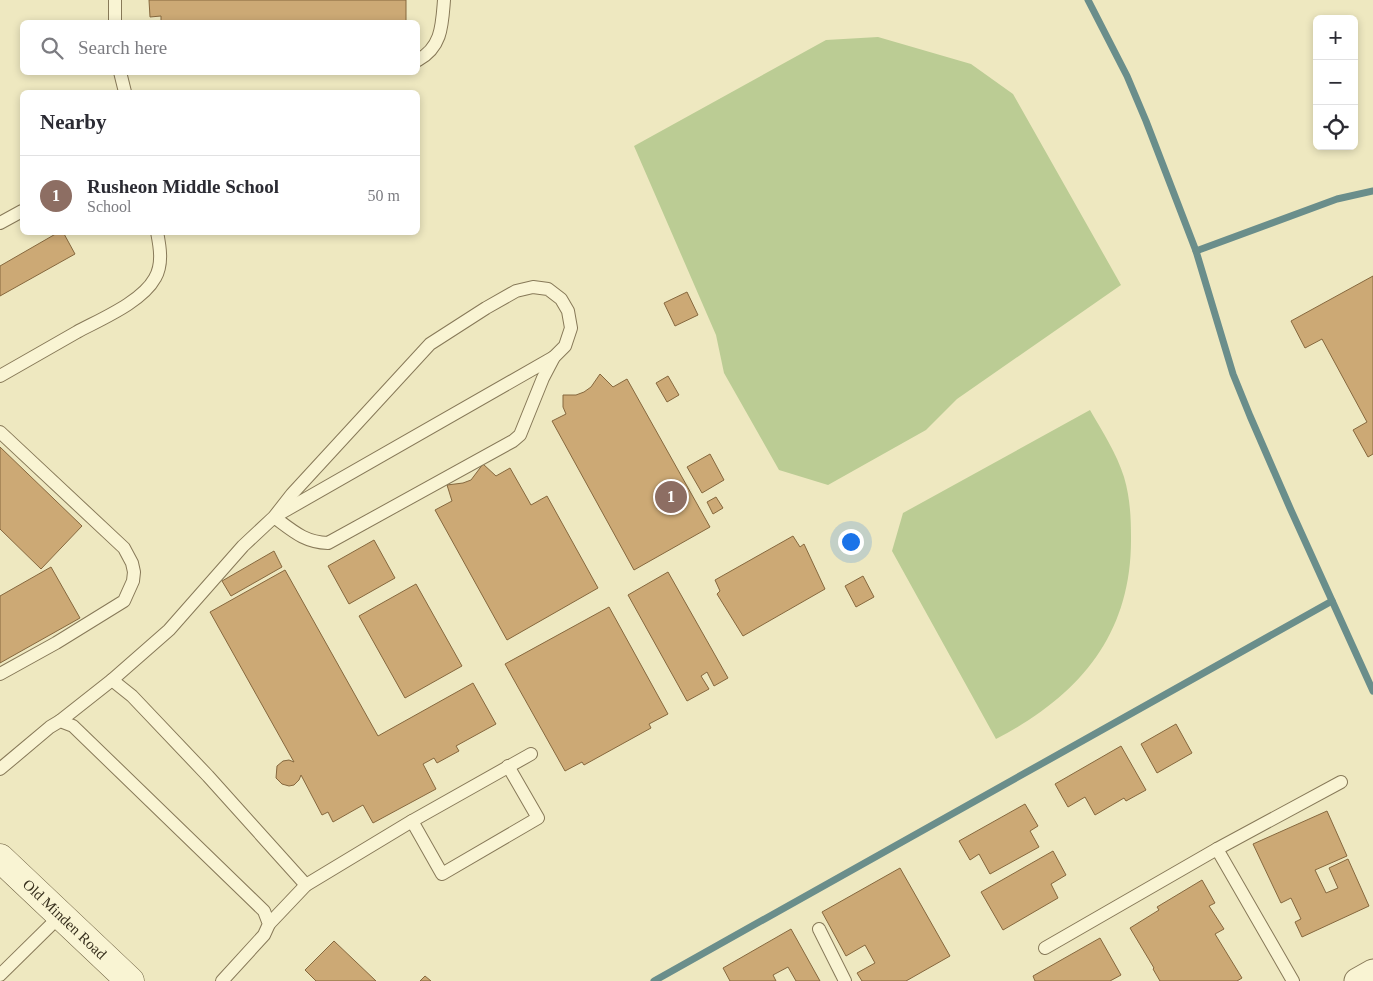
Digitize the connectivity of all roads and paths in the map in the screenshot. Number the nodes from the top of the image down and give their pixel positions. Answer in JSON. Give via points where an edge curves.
{"nodes":[{"id":1,"x":115,"y":0,"type":"edge"},
{"id":2,"x":444,"y":0,"type":"edge"},
{"id":3,"x":115,"y":20,"type":"edge"},
{"id":4,"x":420,"y":59,"type":"edge"},
{"id":5,"x":120,"y":75,"type":"edge"},
{"id":6,"x":124,"y":90,"type":"edge"},
{"id":7,"x":20,"y":212,"type":"edge"},
{"id":8,"x":0,"y":223,"type":"edge"},
{"id":9,"x":158,"y":235,"type":"edge"},
{"id":10,"x":554,"y":357,"type":"junction"},
{"id":11,"x":0,"y":376,"type":"edge"},
{"id":12,"x":0,"y":432,"type":"edge"},
{"id":13,"x":274,"y":517,"type":"junction"},
{"id":14,"x":0,"y":674,"type":"edge"},
{"id":15,"x":112,"y":680,"type":"junction"},
{"id":16,"x":60,"y":722,"type":"junction"},
{"id":17,"x":531,"y":754,"type":"dead end"},
{"id":18,"x":508,"y":766,"type":"junction"},
{"id":19,"x":0,"y":769,"type":"edge"},
{"id":20,"x":1342,"y":782,"type":"dead end"},
{"id":21,"x":412,"y":821,"type":"junction"},
{"id":22,"x":1218,"y":849,"type":"junction"},
{"id":23,"x":0,"y":858,"type":"edge"},
{"id":24,"x":306,"y":885,"type":"junction"},
{"id":25,"x":61,"y":915,"type":"junction"},
{"id":26,"x":269,"y":924,"type":"junction"},
{"id":27,"x":819,"y":929,"type":"dead end"},
{"id":28,"x":1045,"y":948,"type":"dead end"},
{"id":29,"x":1373,"y":972,"type":"edge"},
{"id":30,"x":0,"y":975,"type":"edge"},
{"id":31,"x":130,"y":981,"type":"edge"},
{"id":32,"x":222,"y":981,"type":"edge"},
{"id":33,"x":845,"y":981,"type":"edge"},
{"id":34,"x":1293,"y":981,"type":"edge"},
{"id":35,"x":1357,"y":981,"type":"edge"}],
"edges":[{"from":1,"to":3,"type":"lane"},
{"from":2,"to":4,"type":"lane","via":[[440,37],[432,50]]},
{"from":5,"to":6,"type":"lane"},
{"from":7,"to":8,"type":"lane"},
{"from":9,"to":11,"type":"lane","via":[[160,266],[143,292]]},
{"from":10,"to":13,"type":"lane"},
{"from":10,"to":13,"type":"lane","via":[[520,435],[513,441],[328,543],[314,542],[298,535]]},
{"from":10,"to":13,"type":"lane","via":[[565,346],[571,328],[568,312],[555,294],[548,289],[533,287],[516,291],[486,308],[430,344]]},
{"from":12,"to":14,"type":"lane","via":[[124,548],[134,572],[124,601]]},
{"from":13,"to":15,"type":"lane","via":[[243,546],[169,630]]},
{"from":15,"to":16,"type":"lane"},
{"from":15,"to":24,"type":"lane","via":[[132,696],[208,776]]},
{"from":16,"to":19,"type":"lane"},
{"from":16,"to":26,"type":"lane","via":[[72,726],[264,910]]},
{"from":17,"to":18,"type":"lane"},
{"from":18,"to":21,"type":"lane"},
{"from":18,"to":21,"type":"lane","via":[[538,818],[442,874]]},
{"from":20,"to":22,"type":"lane"},
{"from":21,"to":24,"type":"lane"},
{"from":22,"to":28,"type":"lane"},
{"from":22,"to":34,"type":"lane"},
{"from":23,"to":25,"type":"main road","name":"Old Minden Road"},
{"from":24,"to":26,"type":"lane"},
{"from":25,"to":30,"type":"lane"},
{"from":25,"to":31,"type":"main road","name":"Old Minden Road"},
{"from":26,"to":32,"type":"lane","via":[[264,935]]},
{"from":27,"to":33,"type":"lane"},
{"from":29,"to":35,"type":"street"}]}
